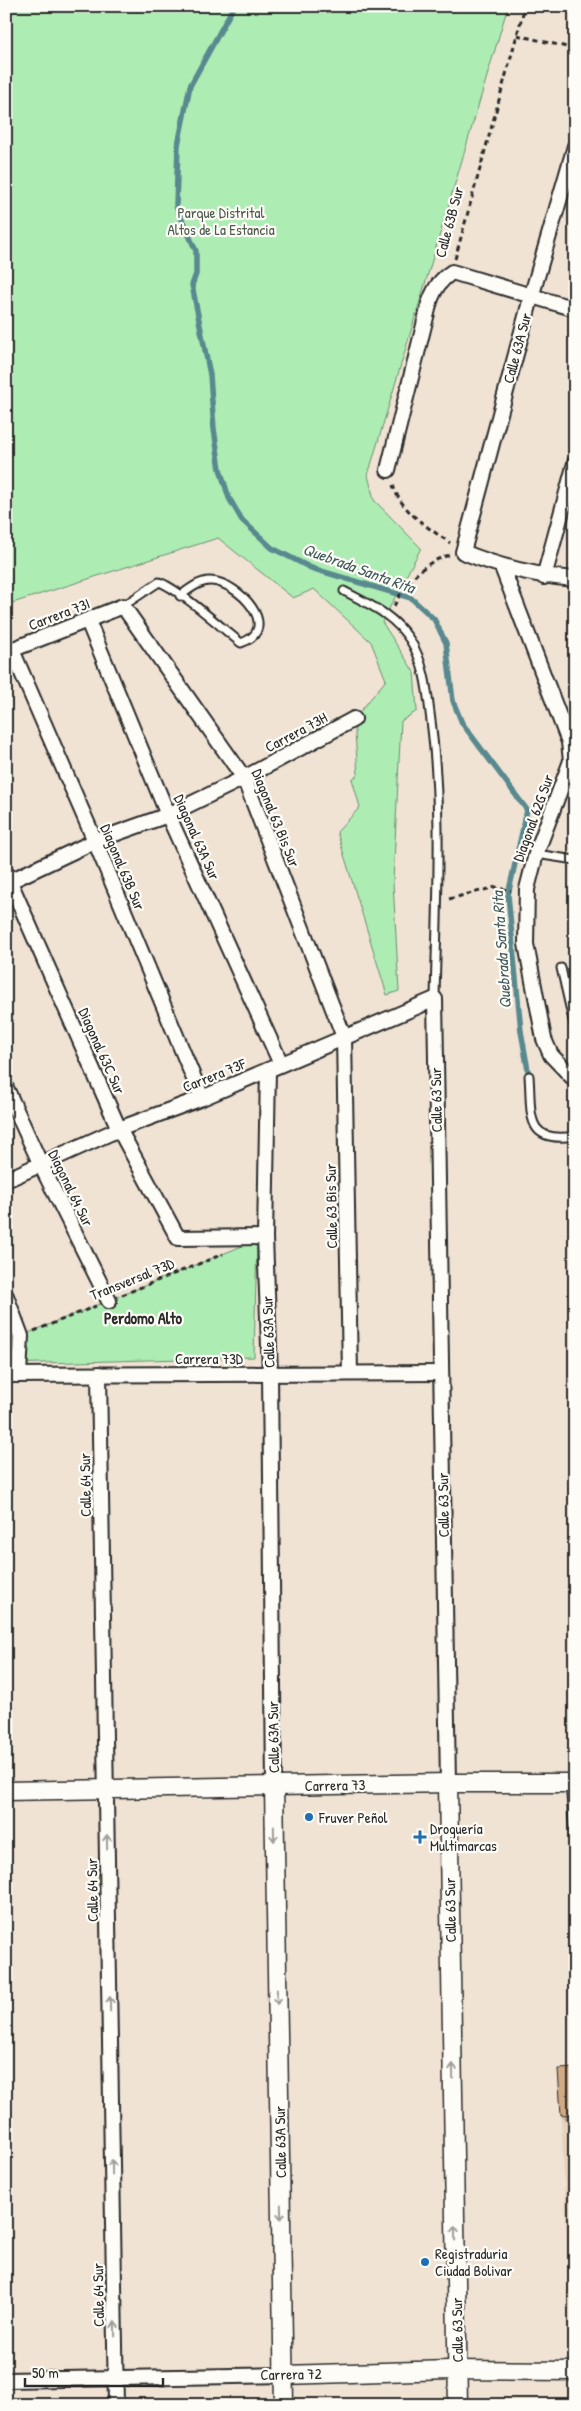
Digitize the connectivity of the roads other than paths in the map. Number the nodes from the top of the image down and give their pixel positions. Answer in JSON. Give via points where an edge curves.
{"nodes":[{"id":1,"x":575,"y":146,"type":"edge"},
{"id":2,"x":532,"y":294,"type":"junction"},
{"id":3,"x":575,"y":309,"type":"edge"},
{"id":4,"x":575,"y":463,"type":"edge"},
{"id":5,"x":388,"y":470,"type":"road end"},
{"id":6,"x":502,"y":567,"type":"junction"},
{"id":7,"x":544,"y":577,"type":"junction"},
{"id":8,"x":575,"y":579,"type":"edge"},
{"id":9,"x":344,"y":591,"type":"dead end"},
{"id":10,"x":180,"y":596,"type":"junction"},
{"id":11,"x":123,"y":606,"type":"junction"},
{"id":12,"x":88,"y":620,"type":"junction"},
{"id":13,"x":9,"y":651,"type":"edge"},
{"id":14,"x":354,"y":719,"type":"dead end"},
{"id":15,"x":244,"y":778,"type":"junction"},
{"id":16,"x":168,"y":815,"type":"junction"},
{"id":17,"x":95,"y":841,"type":"junction"},
{"id":18,"x":536,"y":854,"type":"junction"},
{"id":19,"x":575,"y":860,"type":"edge"},
{"id":20,"x":7,"y":879,"type":"edge"},
{"id":21,"x":561,"y":968,"type":"dead end"},
{"id":22,"x":434,"y":999,"type":"junction"},
{"id":23,"x":575,"y":1029,"type":"edge"},
{"id":24,"x":344,"y":1037,"type":"junction"},
{"id":25,"x":275,"y":1067,"type":"junction"},
{"id":26,"x":529,"y":1076,"type":"dead end"},
{"id":27,"x":575,"y":1080,"type":"edge"},
{"id":28,"x":6,"y":1088,"type":"edge"},
{"id":29,"x":202,"y":1098,"type":"junction"},
{"id":30,"x":119,"y":1129,"type":"junction"},
{"id":31,"x":575,"y":1136,"type":"edge"},
{"id":32,"x":41,"y":1165,"type":"junction"},
{"id":33,"x":6,"y":1180,"type":"edge"},
{"id":34,"x":265,"y":1237,"type":"junction"},
{"id":35,"x":6,"y":1296,"type":"edge"},
{"id":36,"x":109,"y":1301,"type":"road end"},
{"id":37,"x":350,"y":1373,"type":"junction"},
{"id":38,"x":441,"y":1373,"type":"junction"},
{"id":39,"x":99,"y":1374,"type":"junction"},
{"id":40,"x":270,"y":1374,"type":"junction"},
{"id":41,"x":13,"y":1375,"type":"edge"},
{"id":42,"x":448,"y":1783,"type":"junction"},
{"id":43,"x":572,"y":1783,"type":"edge"},
{"id":44,"x":274,"y":1786,"type":"junction"},
{"id":45,"x":106,"y":1789,"type":"junction"},
{"id":46,"x":6,"y":1791,"type":"edge"},
{"id":47,"x":575,"y":1846,"type":"edge"},
{"id":48,"x":458,"y":2370,"type":"junction"},
{"id":49,"x":575,"y":2371,"type":"edge"},
{"id":50,"x":284,"y":2375,"type":"junction"},
{"id":51,"x":116,"y":2378,"type":"junction"},
{"id":52,"x":6,"y":2380,"type":"edge"},
{"id":53,"x":116,"y":2405,"type":"edge"},
{"id":54,"x":284,"y":2405,"type":"edge"},
{"id":55,"x":458,"y":2405,"type":"edge"}],
"edges":[{"from":1,"to":2,"type":"street","name":"Calle 63A Sur"},
{"from":2,"to":3,"type":"street"},
{"from":2,"to":5,"type":"street","name":"Calle 63B Sur","via":[[452,272],[436,286]]},
{"from":2,"to":6,"type":"street","name":"Calle 63A Sur","via":[[463,552]]},
{"from":4,"to":7,"type":"street"},
{"from":6,"to":7,"type":"street"},
{"from":6,"to":18,"type":"street","name":"Diagonal 62G Sur","via":[[569,742],[571,761]]},
{"from":7,"to":8,"type":"street"},
{"from":9,"to":22,"type":"lane","name":"Calle 63 Sur","via":[[390,616],[411,641],[424,672],[435,754],[437,902]]},
{"from":10,"to":10,"type":"lane","via":[[210,580],[229,586],[255,609],[258,618],[256,631],[249,640],[241,643]]},
{"from":10,"to":11,"type":"lane","via":[[158,582]]},
{"from":11,"to":12,"type":"street","name":"Carrera 73I"},
{"from":11,"to":15,"type":"street","name":"Diagonal 63 Bis Sur"},
{"from":12,"to":13,"type":"street","name":"Carrera 73I"},
{"from":12,"to":16,"type":"street","name":"Diagonal 63A Sur"},
{"from":13,"to":17,"type":"street","name":"Diagonal 63B Sur"},
{"from":14,"to":15,"type":"street","name":"Carrera 73H"},
{"from":15,"to":16,"type":"street","name":"Carrera 73H"},
{"from":15,"to":24,"type":"street","name":"Diagonal 63 Bis Sur"},
{"from":16,"to":17,"type":"street","name":"Carrera 73H"},
{"from":16,"to":25,"type":"street","name":"Diagonal 63A Sur"},
{"from":17,"to":20,"type":"street","name":"Carrera 73H"},
{"from":17,"to":29,"type":"street","name":"Diagonal 63B Sur"},
{"from":18,"to":19,"type":"lane"},
{"from":18,"to":27,"type":"street","name":"Diagonal 62G Sur","via":[[527,889],[526,944],[544,1039],[551,1055]]},
{"from":20,"to":30,"type":"street","name":"Diagonal 63C Sur"},
{"from":21,"to":23,"type":"lane"},
{"from":22,"to":24,"type":"street","name":"Carrera 73F"},
{"from":22,"to":38,"type":"street","name":"Calle 63 Sur"},
{"from":24,"to":25,"type":"street","name":"Carrera 73F"},
{"from":24,"to":37,"type":"street","name":"Calle 63 Bis Sur"},
{"from":25,"to":29,"type":"street","name":"Carrera 73F"},
{"from":25,"to":34,"type":"street","name":"Calle 63A Sur"},
{"from":26,"to":31,"type":"lane","via":[[532,1120],[537,1131],[545,1136]]},
{"from":28,"to":32,"type":"street","name":"Diagonal 64 Sur"},
{"from":29,"to":30,"type":"street","name":"Carrera 73F"},
{"from":30,"to":32,"type":"street","name":"Carrera 73F"},
{"from":30,"to":34,"type":"street","name":"Diagonal 63C Sur","via":[[178,1238]]},
{"from":32,"to":33,"type":"street","name":"Carrera 73F"},
{"from":32,"to":36,"type":"street","name":"Diagonal 64 Sur"},
{"from":34,"to":40,"type":"street","name":"Calle 63A Sur"},
{"from":35,"to":41,"type":"street","via":[[21,1336]]},
{"from":37,"to":38,"type":"street","name":"Carrera 73D"},
{"from":37,"to":40,"type":"street","name":"Carrera 73D"},
{"from":38,"to":42,"type":"street","name":"Calle 63 Sur"},
{"from":39,"to":40,"type":"street","name":"Carrera 73D"},
{"from":39,"to":41,"type":"street","name":"Carrera 73D"},
{"from":39,"to":45,"type":"street","name":"Calle 64 Sur"},
{"from":40,"to":44,"type":"street","name":"Calle 63A Sur"},
{"from":42,"to":43,"type":"street","name":"Carrera 73"},
{"from":42,"to":44,"type":"street","name":"Carrera 73"},
{"from":48,"to":42,"type":"street","name":"Calle 63 Sur","one_way":true},
{"from":43,"to":47,"type":"lane"},
{"from":44,"to":45,"type":"street","name":"Carrera 73"},
{"from":44,"to":50,"type":"street","name":"Calle 63A Sur","one_way":true},
{"from":45,"to":46,"type":"street","name":"Carrera 73"},
{"from":51,"to":45,"type":"street","name":"Calle 64 Sur","one_way":true},
{"from":48,"to":49,"type":"street","name":"Carrera 72"},
{"from":48,"to":50,"type":"street","name":"Carrera 72"},
{"from":48,"to":55,"type":"street","name":"Calle 63 Sur"},
{"from":50,"to":51,"type":"street","name":"Carrera 72"},
{"from":50,"to":54,"type":"street","name":"Calle 63A Sur"},
{"from":51,"to":52,"type":"street","name":"Carrera 72"},
{"from":51,"to":53,"type":"street","name":"Calle 64 Sur"}]}
